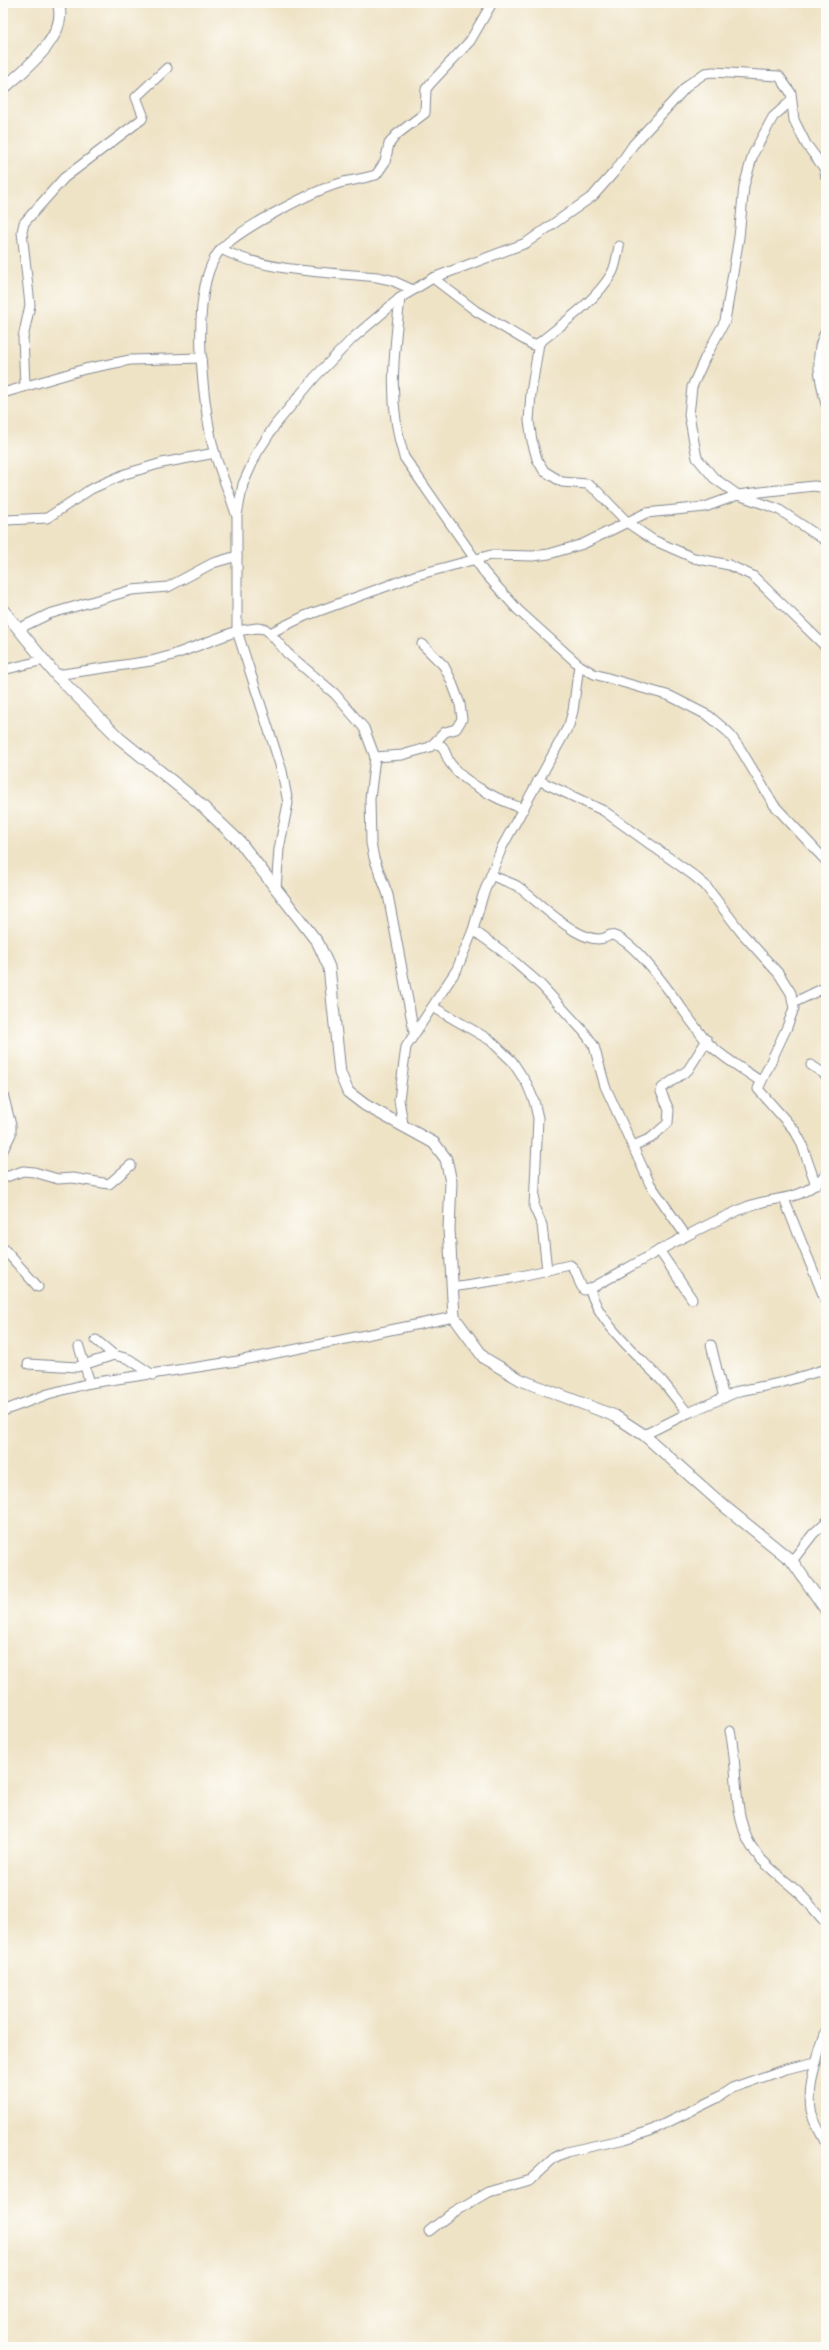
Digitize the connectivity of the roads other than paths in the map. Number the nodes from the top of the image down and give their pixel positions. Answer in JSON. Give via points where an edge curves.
{"nodes":[{"id":1,"x":58,"y":3,"type":"edge"},
{"id":2,"x":492,"y":3,"type":"edge"},
{"id":3,"x":167,"y":68,"type":"dead end"},
{"id":4,"x":3,"y":89,"type":"edge"},
{"id":5,"x":791,"y":101,"type":"junction"},
{"id":6,"x":826,"y":177,"type":"edge"},
{"id":7,"x":619,"y":246,"type":"dead end"},
{"id":8,"x":221,"y":249,"type":"junction"},
{"id":9,"x":434,"y":278,"type":"junction"},
{"id":10,"x":413,"y":290,"type":"junction"},
{"id":11,"x":400,"y":298,"type":"junction"},
{"id":12,"x":826,"y":330,"type":"edge"},
{"id":13,"x":539,"y":343,"type":"junction"},
{"id":14,"x":202,"y":358,"type":"junction"},
{"id":15,"x":25,"y":385,"type":"junction"},
{"id":16,"x":3,"y":393,"type":"edge"},
{"id":17,"x":826,"y":404,"type":"edge"},
{"id":18,"x":215,"y":453,"type":"junction"},
{"id":19,"x":826,"y":488,"type":"edge"},
{"id":20,"x":738,"y":495,"type":"junction"},
{"id":21,"x":237,"y":515,"type":"junction"},
{"id":22,"x":3,"y":523,"type":"edge"},
{"id":23,"x":628,"y":523,"type":"junction"},
{"id":24,"x":826,"y":541,"type":"edge"},
{"id":25,"x":237,"y":556,"type":"junction"},
{"id":26,"x":477,"y":559,"type":"junction"},
{"id":27,"x":3,"y":610,"type":"edge"},
{"id":28,"x":18,"y":629,"type":"junction"},
{"id":29,"x":237,"y":631,"type":"junction"},
{"id":30,"x":270,"y":633,"type":"junction"},
{"id":31,"x":422,"y":644,"type":"dead end"},
{"id":32,"x":826,"y":647,"type":"edge"},
{"id":33,"x":44,"y":660,"type":"junction"},
{"id":34,"x":579,"y":665,"type":"junction"},
{"id":35,"x":3,"y":670,"type":"edge"},
{"id":36,"x":56,"y":675,"type":"junction"},
{"id":37,"x":436,"y":744,"type":"junction"},
{"id":38,"x":375,"y":757,"type":"junction"},
{"id":39,"x":538,"y":780,"type":"junction"},
{"id":40,"x":524,"y":809,"type":"junction"},
{"id":41,"x":826,"y":861,"type":"edge"},
{"id":42,"x":491,"y":875,"type":"junction"},
{"id":43,"x":276,"y":889,"type":"junction"},
{"id":44,"x":473,"y":930,"type":"junction"},
{"id":45,"x":826,"y":986,"type":"edge"},
{"id":46,"x":794,"y":1003,"type":"junction"},
{"id":47,"x":433,"y":1007,"type":"junction"},
{"id":48,"x":414,"y":1032,"type":"junction"},
{"id":49,"x":707,"y":1040,"type":"junction"},
{"id":50,"x":811,"y":1064,"type":"dead end"},
{"id":51,"x":826,"y":1075,"type":"edge"},
{"id":52,"x":760,"y":1081,"type":"junction"},
{"id":53,"x":3,"y":1094,"type":"edge"},
{"id":54,"x":403,"y":1124,"type":"junction"},
{"id":55,"x":633,"y":1146,"type":"junction"},
{"id":56,"x":3,"y":1150,"type":"edge"},
{"id":57,"x":131,"y":1165,"type":"dead end"},
{"id":58,"x":826,"y":1174,"type":"edge"},
{"id":59,"x":3,"y":1178,"type":"edge"},
{"id":60,"x":816,"y":1185,"type":"junction"},
{"id":61,"x":784,"y":1199,"type":"junction"},
{"id":62,"x":686,"y":1236,"type":"junction"},
{"id":63,"x":3,"y":1248,"type":"edge"},
{"id":64,"x":660,"y":1250,"type":"junction"},
{"id":65,"x":547,"y":1270,"type":"junction"},
{"id":66,"x":38,"y":1287,"type":"dead end"},
{"id":67,"x":452,"y":1287,"type":"junction"},
{"id":68,"x":590,"y":1289,"type":"junction"},
{"id":69,"x":692,"y":1299,"type":"dead end"},
{"id":70,"x":826,"y":1302,"type":"edge"},
{"id":71,"x":454,"y":1317,"type":"junction"},
{"id":72,"x":96,"y":1340,"type":"dead end"},
{"id":73,"x":711,"y":1344,"type":"dead end"},
{"id":74,"x":79,"y":1347,"type":"dead end"},
{"id":75,"x":114,"y":1355,"type":"junction"},
{"id":76,"x":28,"y":1364,"type":"dead end"},
{"id":77,"x":84,"y":1364,"type":"junction"},
{"id":78,"x":826,"y":1369,"type":"edge"},
{"id":79,"x":153,"y":1375,"type":"junction"},
{"id":80,"x":90,"y":1383,"type":"junction"},
{"id":81,"x":724,"y":1398,"type":"junction"},
{"id":82,"x":3,"y":1411,"type":"edge"},
{"id":83,"x":688,"y":1413,"type":"junction"},
{"id":84,"x":644,"y":1436,"type":"junction"},
{"id":85,"x":826,"y":1522,"type":"edge"},
{"id":86,"x":792,"y":1561,"type":"junction"},
{"id":87,"x":826,"y":1610,"type":"edge"},
{"id":88,"x":730,"y":1731,"type":"dead end"},
{"id":89,"x":826,"y":1923,"type":"edge"},
{"id":90,"x":826,"y":2031,"type":"edge"},
{"id":91,"x":816,"y":2062,"type":"junction"},
{"id":92,"x":826,"y":2144,"type":"edge"},
{"id":93,"x":429,"y":2231,"type":"dead end"}],
"edges":[{"from":1,"to":4,"type":"main road","via":[[60,18],[54,36],[36,59]]},
{"from":2,"to":8,"type":"street","via":[[470,41],[426,89],[425,113],[396,135],[390,144],[385,162],[376,175],[343,182],[304,199],[246,229]]},
{"from":3,"to":15,"type":"street","via":[[136,97],[143,115],[142,119],[64,178],[24,223],[22,232],[30,304],[23,338]]},
{"from":5,"to":6,"type":"street","via":[[794,120],[806,144],[824,168]]},
{"from":5,"to":9,"type":"street","via":[[791,92],[779,76],[749,72],[705,73],[689,84],[648,128],[594,196],[526,243]]},
{"from":5,"to":20,"type":"street","via":[[773,117],[753,154],[744,186],[739,237],[725,321],[704,358],[692,386],[690,400],[690,428],[697,458],[714,478]]},
{"from":7,"to":13,"type":"street","via":[[613,272],[603,285]]},
{"from":8,"to":10,"type":"street","via":[[258,262],[391,280]]},
{"from":8,"to":14,"type":"street","via":[[205,284],[201,318]]},
{"from":9,"to":10,"type":"street"},
{"from":9,"to":13,"type":"street","via":[[494,323],[526,342],[533,345]]},
{"from":10,"to":11,"type":"street"},
{"from":11,"to":21,"type":"street","via":[[353,338],[315,377],[275,425],[257,453],[243,484]]},
{"from":11,"to":26,"type":"street","via":[[392,394],[398,437],[404,457]]},
{"from":12,"to":17,"type":"street","via":[[821,342],[819,362],[820,383]]},
{"from":13,"to":23,"type":"street","via":[[529,421],[537,459],[544,471],[552,477],[562,482],[587,484],[597,491]]},
{"from":14,"to":15,"type":"street","via":[[130,360]]},
{"from":14,"to":18,"type":"street","via":[[206,403]]},
{"from":15,"to":16,"type":"street"},
{"from":18,"to":21,"type":"street"},
{"from":18,"to":22,"type":"street","via":[[162,463],[125,474],[91,489],[47,518],[7,520]]},
{"from":19,"to":20,"type":"street","via":[[814,486]]},
{"from":20,"to":23,"type":"street","via":[[704,507],[646,513]]},
{"from":20,"to":24,"type":"street","via":[[778,509]]},
{"from":21,"to":25,"type":"street"},
{"from":23,"to":26,"type":"street","via":[[583,544],[549,554],[491,555]]},
{"from":23,"to":32,"type":"street","via":[[653,540],[694,558],[729,565],[753,576]]},
{"from":25,"to":28,"type":"street","via":[[213,563],[168,587],[132,590],[49,614]]},
{"from":25,"to":29,"type":"street"},
{"from":26,"to":30,"type":"street","via":[[358,594]]},
{"from":26,"to":34,"type":"street","via":[[484,572],[518,610]]},
{"from":27,"to":28,"type":"main road"},
{"from":28,"to":33,"type":"main road"},
{"from":29,"to":30,"type":"street","via":[[257,628]]},
{"from":29,"to":36,"type":"street","via":[[151,661]]},
{"from":29,"to":43,"type":"street","via":[[282,772],[288,803],[279,849]]},
{"from":30,"to":38,"type":"street","via":[[287,653],[335,694],[353,714],[364,728]]},
{"from":31,"to":37,"type":"street","via":[[444,666],[460,704],[462,719],[459,725],[456,729],[445,732]]},
{"from":33,"to":35,"type":"street"},
{"from":33,"to":36,"type":"main road"},
{"from":34,"to":39,"type":"street","via":[[569,725]]},
{"from":34,"to":41,"type":"street","via":[[608,679],[670,696],[709,716],[728,732],[774,805]]},
{"from":36,"to":43,"type":"main road","via":[[119,738],[198,802],[240,842]]},
{"from":37,"to":38,"type":"street","via":[[402,755]]},
{"from":37,"to":40,"type":"street","via":[[442,746],[450,763],[458,772],[490,794]]},
{"from":38,"to":48,"type":"street","via":[[370,799],[372,843],[376,864],[388,895]]},
{"from":39,"to":40,"type":"street"},
{"from":39,"to":46,"type":"street","via":[[604,811],[672,858],[701,882],[779,974]]},
{"from":40,"to":42,"type":"street","via":[[502,847]]},
{"from":42,"to":44,"type":"street"},
{"from":42,"to":49,"type":"street","via":[[516,886],[566,926],[590,939],[604,939],[610,935],[621,939],[648,964]]},
{"from":43,"to":54,"type":"main road","via":[[318,943],[329,967],[340,1073],[348,1092],[365,1105]]},
{"from":44,"to":47,"type":"street","via":[[457,969]]},
{"from":44,"to":55,"type":"street","via":[[541,985],[585,1033],[594,1046],[605,1086]]},
{"from":45,"to":46,"type":"street"},
{"from":46,"to":52,"type":"street","via":[[787,1027]]},
{"from":47,"to":48,"type":"street"},
{"from":47,"to":65,"type":"street","via":[[490,1040],[512,1061],[527,1084],[538,1118],[534,1207],[542,1226]]},
{"from":48,"to":54,"type":"street","via":[[406,1047],[401,1068],[399,1100]]},
{"from":49,"to":52,"type":"street","via":[[732,1063]]},
{"from":49,"to":55,"type":"street","via":[[688,1070],[660,1092],[669,1110],[668,1123],[651,1138]]},
{"from":50,"to":51,"type":"street"},
{"from":52,"to":60,"type":"street","via":[[759,1092],[784,1118],[801,1142]]},
{"from":53,"to":56,"type":"street","via":[[12,1125],[11,1134]]},
{"from":54,"to":67,"type":"main road","via":[[434,1143],[446,1159],[451,1182],[449,1229]]},
{"from":55,"to":62,"type":"street","via":[[650,1184]]},
{"from":57,"to":59,"type":"street","via":[[109,1184],[73,1178],[58,1179],[23,1171]]},
{"from":58,"to":60,"type":"street"},
{"from":60,"to":61,"type":"street","via":[[800,1195]]},
{"from":61,"to":62,"type":"street","via":[[766,1200]]},
{"from":61,"to":70,"type":"street"},
{"from":62,"to":64,"type":"street"},
{"from":63,"to":66,"type":"street"},
{"from":64,"to":68,"type":"street"},
{"from":64,"to":69,"type":"street"},
{"from":65,"to":67,"type":"street"},
{"from":65,"to":68,"type":"street","via":[[570,1265],[574,1268],[581,1287],[584,1290]]},
{"from":67,"to":71,"type":"main road"},
{"from":68,"to":83,"type":"street","via":[[593,1301],[618,1336]]},
{"from":71,"to":79,"type":"street","via":[[238,1361]]},
{"from":71,"to":84,"type":"main road","via":[[484,1358],[521,1380],[614,1416]]},
{"from":72,"to":75,"type":"street"},
{"from":73,"to":81,"type":"street"},
{"from":74,"to":77,"type":"street"},
{"from":75,"to":77,"type":"street"},
{"from":75,"to":79,"type":"street","via":[[129,1359]]},
{"from":76,"to":77,"type":"street","via":[[77,1367]]},
{"from":77,"to":80,"type":"street"},
{"from":78,"to":81,"type":"street"},
{"from":79,"to":80,"type":"street"},
{"from":80,"to":82,"type":"street","via":[[48,1394]]},
{"from":81,"to":83,"type":"street"},
{"from":83,"to":84,"type":"street"},
{"from":84,"to":86,"type":"main road"},
{"from":85,"to":86,"type":"street"},
{"from":86,"to":87,"type":"main road"},
{"from":88,"to":89,"type":"street","via":[[744,1832],[767,1865],[801,1894]]},
{"from":90,"to":91,"type":"street"},
{"from":91,"to":92,"type":"street","via":[[811,2110]]},
{"from":91,"to":93,"type":"street","via":[[786,2069],[732,2088],[650,2131],[566,2152],[554,2158],[530,2180],[488,2192],[452,2212]]}]}
